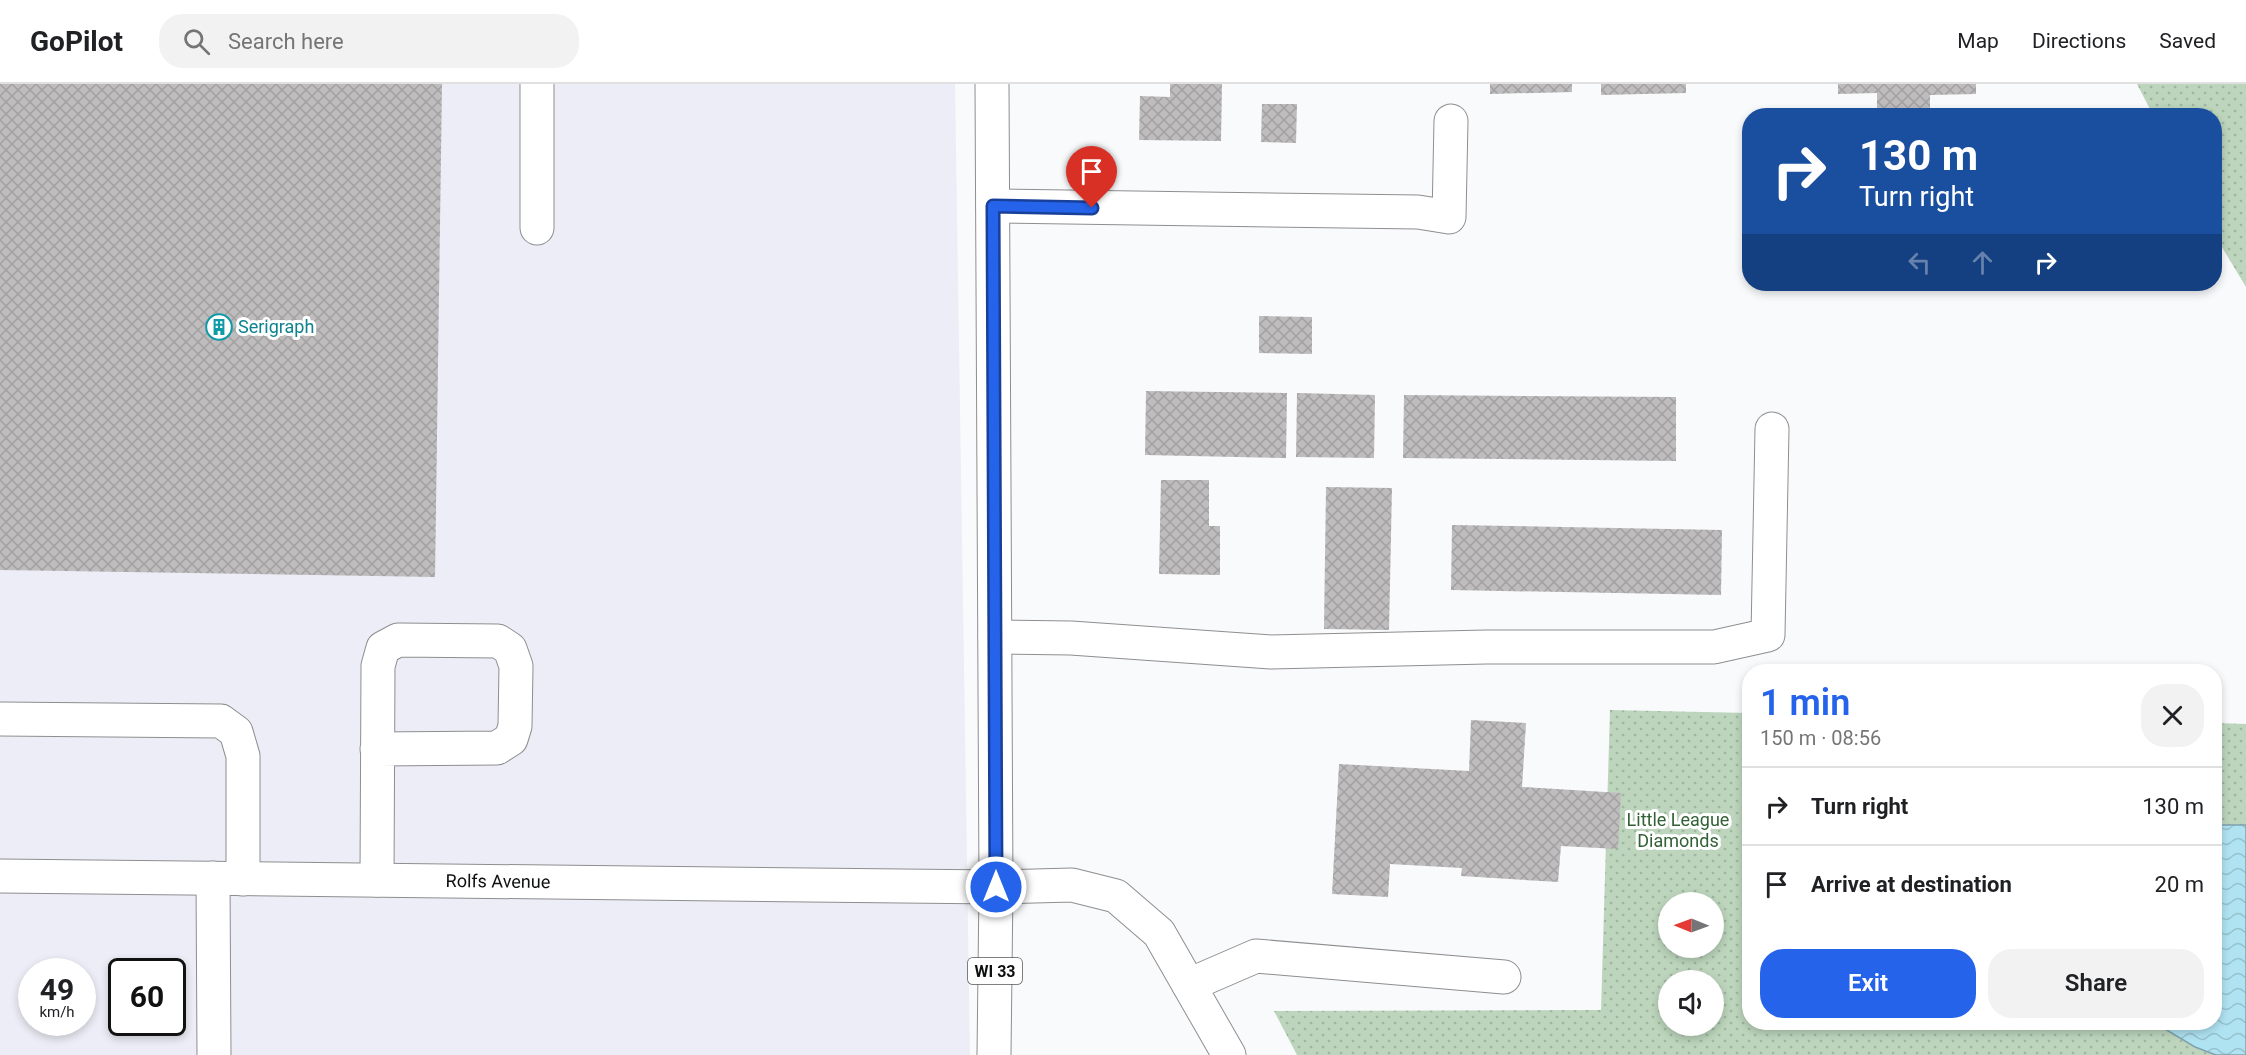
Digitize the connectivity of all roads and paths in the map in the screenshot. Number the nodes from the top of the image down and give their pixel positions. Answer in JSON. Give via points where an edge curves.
{"nodes":[{"id":1,"x":537,"y":84,"type":"edge"},
{"id":2,"x":992,"y":84,"type":"edge"},
{"id":3,"x":1450,"y":121,"type":"dead end"},
{"id":4,"x":993,"y":206,"type":"junction"},
{"id":5,"x":537,"y":228,"type":"dead end"},
{"id":6,"x":1772,"y":429,"type":"dead end"},
{"id":7,"x":995,"y":637,"type":"junction"},
{"id":8,"x":0,"y":719,"type":"edge"},
{"id":9,"x":377,"y":749,"type":"junction"},
{"id":10,"x":0,"y":876,"type":"edge"},
{"id":11,"x":228,"y":878,"type":"junction"},
{"id":12,"x":378,"y":880,"type":"junction"},
{"id":13,"x":996,"y":887,"type":"junction"},
{"id":14,"x":1504,"y":977,"type":"dead end"},
{"id":15,"x":1189,"y":985,"type":"junction"},
{"id":16,"x":214,"y":1055,"type":"edge"},
{"id":17,"x":994,"y":1055,"type":"edge"},
{"id":18,"x":1229,"y":1055,"type":"edge"}],
"edges":[{"from":1,"to":5,"type":"main road"},
{"from":2,"to":4,"type":"main road","number":"WI 33"},
{"from":3,"to":4,"type":"main road","via":[[1449,217],[1418,212]]},
{"from":4,"to":7,"type":"main road","number":"WI 33"},
{"from":6,"to":7,"type":"main road","via":[[1768,635],[1714,647],[1271,652],[1071,638]]},
{"from":7,"to":13,"type":"main road","number":"WI 33"},
{"from":8,"to":11,"type":"main road","via":[[221,721],[236,732],[243,756]]},
{"from":9,"to":9,"type":"main road","via":[[378,666],[383,648],[398,640],[498,641],[510,649],[516,666],[515,726],[511,739],[498,748]]},
{"from":9,"to":12,"type":"main road"},
{"from":10,"to":11,"type":"main road","name":"Rolfs Avenue"},
{"from":11,"to":12,"type":"main road","name":"Rolfs Avenue"},
{"from":11,"to":16,"type":"main road"},
{"from":12,"to":13,"type":"main road","name":"Rolfs Avenue"},
{"from":13,"to":15,"type":"main road","name":"Rolfs Avenue","via":[[1072,885],[1116,897],[1159,933]]},
{"from":13,"to":17,"type":"main road","number":"WI 33"},
{"from":14,"to":15,"type":"main road","via":[[1256,956]]},
{"from":15,"to":18,"type":"main road","name":"Rolfs Avenue"}]}
